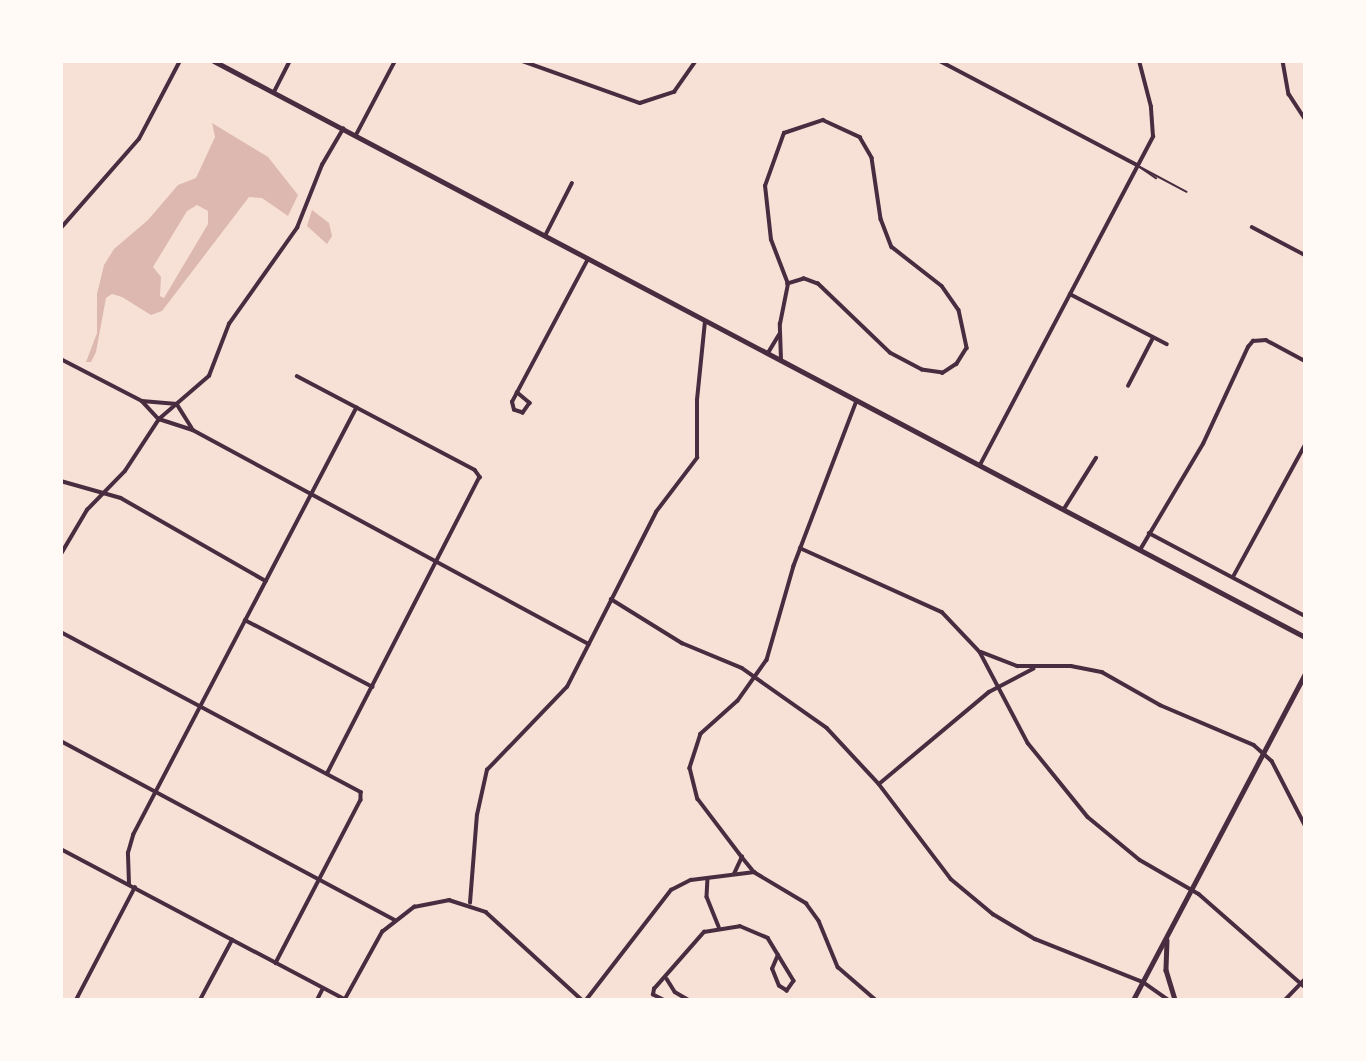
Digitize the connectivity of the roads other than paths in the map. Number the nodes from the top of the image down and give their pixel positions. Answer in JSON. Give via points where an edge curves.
{"nodes":[{"id":1,"x":180,"y":61,"type":"edge"},
{"id":2,"x":214,"y":61,"type":"edge"},
{"id":3,"x":290,"y":61,"type":"edge"},
{"id":4,"x":395,"y":61,"type":"edge"},
{"id":5,"x":523,"y":61,"type":"edge"},
{"id":6,"x":696,"y":61,"type":"edge"},
{"id":7,"x":940,"y":61,"type":"edge"},
{"id":8,"x":1139,"y":61,"type":"edge"},
{"id":9,"x":1283,"y":61,"type":"edge"},
{"id":10,"x":274,"y":92,"type":"junction"},
{"id":11,"x":1305,"y":119,"type":"edge"},
{"id":12,"x":343,"y":129,"type":"junction"},
{"id":13,"x":356,"y":135,"type":"junction"},
{"id":14,"x":1137,"y":166,"type":"junction"},
{"id":15,"x":572,"y":183,"type":"dead end"},
{"id":16,"x":1186,"y":192,"type":"dead end"},
{"id":17,"x":1252,"y":227,"type":"dead end"},
{"id":18,"x":61,"y":228,"type":"edge"},
{"id":19,"x":545,"y":236,"type":"junction"},
{"id":20,"x":1305,"y":255,"type":"edge"},
{"id":21,"x":588,"y":259,"type":"junction"},
{"id":22,"x":788,"y":284,"type":"junction"},
{"id":23,"x":1070,"y":294,"type":"junction"},
{"id":24,"x":705,"y":320,"type":"junction"},
{"id":25,"x":780,"y":334,"type":"junction"},
{"id":26,"x":1153,"y":338,"type":"junction"},
{"id":27,"x":1167,"y":344,"type":"dead end"},
{"id":28,"x":768,"y":354,"type":"junction"},
{"id":29,"x":61,"y":359,"type":"edge"},
{"id":30,"x":781,"y":360,"type":"junction"},
{"id":31,"x":1305,"y":361,"type":"edge"},
{"id":32,"x":297,"y":376,"type":"dead end"},
{"id":33,"x":1128,"y":386,"type":"dead end"},
{"id":34,"x":517,"y":392,"type":"junction"},
{"id":35,"x":858,"y":400,"type":"junction"},
{"id":36,"x":142,"y":401,"type":"junction"},
{"id":37,"x":177,"y":404,"type":"junction"},
{"id":38,"x":356,"y":408,"type":"junction"},
{"id":39,"x":159,"y":419,"type":"junction"},
{"id":40,"x":193,"y":430,"type":"junction"},
{"id":41,"x":1305,"y":445,"type":"edge"},
{"id":42,"x":1096,"y":458,"type":"dead end"},
{"id":43,"x":980,"y":465,"type":"junction"},
{"id":44,"x":61,"y":481,"type":"edge"},
{"id":45,"x":106,"y":492,"type":"junction"},
{"id":46,"x":312,"y":493,"type":"junction"},
{"id":47,"x":1064,"y":509,"type":"junction"},
{"id":48,"x":1149,"y":533,"type":"junction"},
{"id":49,"x":800,"y":548,"type":"junction"},
{"id":50,"x":1140,"y":550,"type":"junction"},
{"id":51,"x":61,"y":554,"type":"edge"},
{"id":52,"x":439,"y":560,"type":"junction"},
{"id":53,"x":1233,"y":577,"type":"junction"},
{"id":54,"x":265,"y":581,"type":"junction"},
{"id":55,"x":611,"y":599,"type":"junction"},
{"id":56,"x":1305,"y":616,"type":"edge"},
{"id":57,"x":245,"y":620,"type":"junction"},
{"id":58,"x":61,"y":632,"type":"edge"},
{"id":59,"x":1305,"y":637,"type":"edge"},
{"id":60,"x":589,"y":644,"type":"junction"},
{"id":61,"x":980,"y":652,"type":"junction"},
{"id":62,"x":1035,"y":668,"type":"junction"},
{"id":63,"x":1305,"y":674,"type":"edge"},
{"id":64,"x":755,"y":680,"type":"junction"},
{"id":65,"x":998,"y":686,"type":"junction"},
{"id":66,"x":373,"y":687,"type":"junction"},
{"id":67,"x":200,"y":705,"type":"junction"},
{"id":68,"x":61,"y":741,"type":"edge"},
{"id":69,"x":1265,"y":752,"type":"junction"},
{"id":70,"x":328,"y":773,"type":"junction"},
{"id":71,"x":880,"y":783,"type":"junction"},
{"id":72,"x":156,"y":791,"type":"junction"},
{"id":73,"x":1305,"y":825,"type":"edge"},
{"id":74,"x":61,"y":849,"type":"edge"},
{"id":75,"x":742,"y":857,"type":"junction"},
{"id":76,"x":754,"y":872,"type":"junction"},
{"id":77,"x":734,"y":874,"type":"junction"},
{"id":78,"x":320,"y":878,"type":"junction"},
{"id":79,"x":708,"y":878,"type":"junction"},
{"id":80,"x":129,"y":884,"type":"junction"},
{"id":81,"x":135,"y":887,"type":"junction"},
{"id":82,"x":1191,"y":890,"type":"junction"},
{"id":83,"x":470,"y":903,"type":"junction"},
{"id":84,"x":395,"y":920,"type":"junction"},
{"id":85,"x":719,"y":927,"type":"junction"},
{"id":86,"x":1167,"y":936,"type":"junction"},
{"id":87,"x":232,"y":939,"type":"junction"},
{"id":88,"x":778,"y":955,"type":"junction"},
{"id":89,"x":276,"y":962,"type":"junction"},
{"id":90,"x":667,"y":979,"type":"junction"},
{"id":91,"x":1305,"y":979,"type":"edge"},
{"id":92,"x":1143,"y":982,"type":"junction"},
{"id":93,"x":1300,"y":984,"type":"junction"},
{"id":94,"x":323,"y":988,"type":"junction"},
{"id":95,"x":1305,"y":988,"type":"edge"},
{"id":96,"x":346,"y":999,"type":"edge"},
{"id":97,"x":76,"y":1000,"type":"edge"},
{"id":98,"x":200,"y":1000,"type":"edge"},
{"id":99,"x":317,"y":1000,"type":"edge"},
{"id":100,"x":584,"y":1000,"type":"edge"},
{"id":101,"x":663,"y":1000,"type":"edge"},
{"id":102,"x":689,"y":1000,"type":"edge"},
{"id":103,"x":876,"y":1000,"type":"edge"},
{"id":104,"x":1133,"y":1000,"type":"edge"},
{"id":105,"x":1169,"y":1000,"type":"edge"},
{"id":106,"x":1175,"y":1000,"type":"edge"},
{"id":107,"x":1284,"y":1000,"type":"edge"}],
"edges":[{"from":1,"to":18,"type":"street","via":[[139,139]]},
{"from":2,"to":10,"type":"main road"},
{"from":3,"to":10,"type":"street"},
{"from":4,"to":13,"type":"street"},
{"from":5,"to":6,"type":"street","via":[[632,102],[658,101],[674,92]]},
{"from":7,"to":14,"type":"street"},
{"from":8,"to":14,"type":"street","via":[[1154,129]]},
{"from":9,"to":11,"type":"street","via":[[1289,94]]},
{"from":10,"to":12,"type":"main road"},
{"from":12,"to":13,"type":"main road"},
{"from":12,"to":37,"type":"street","via":[[290,240],[229,324],[209,376]]},
{"from":13,"to":19,"type":"main road"},
{"from":14,"to":16,"type":"lane"},
{"from":14,"to":23,"type":"street"},
{"from":15,"to":19,"type":"street"},
{"from":17,"to":20,"type":"street"},
{"from":19,"to":21,"type":"main road"},
{"from":21,"to":24,"type":"main road"},
{"from":21,"to":34,"type":"street"},
{"from":22,"to":22,"type":"street","via":[[804,279],[818,284],[890,353],[922,370],[943,373],[957,364],[967,348],[964,319],[949,295],[892,247],[881,219],[866,146],[854,132],[832,121],[813,121],[784,133],[766,179],[771,240]]},
{"from":22,"to":25,"type":"street"},
{"from":23,"to":26,"type":"street"},
{"from":23,"to":43,"type":"street"},
{"from":24,"to":28,"type":"main road"},
{"from":24,"to":55,"type":"street","via":[[697,458],[656,512]]},
{"from":25,"to":28,"type":"street"},
{"from":25,"to":30,"type":"street"},
{"from":26,"to":27,"type":"street"},
{"from":26,"to":33,"type":"street"},
{"from":28,"to":30,"type":"main road"},
{"from":29,"to":36,"type":"street"},
{"from":30,"to":35,"type":"main road"},
{"from":31,"to":48,"type":"street","via":[[1258,340],[1248,347],[1203,444]]},
{"from":32,"to":38,"type":"street"},
{"from":34,"to":34,"type":"street","via":[[512,407],[523,413],[530,403]]},
{"from":35,"to":43,"type":"main road"},
{"from":35,"to":49,"type":"street"},
{"from":36,"to":37,"type":"street"},
{"from":36,"to":39,"type":"street"},
{"from":37,"to":39,"type":"street"},
{"from":37,"to":40,"type":"street"},
{"from":38,"to":46,"type":"street"},
{"from":38,"to":52,"type":"street","via":[[475,470],[480,477]]},
{"from":39,"to":40,"type":"street"},
{"from":39,"to":45,"type":"street"},
{"from":40,"to":46,"type":"street"},
{"from":41,"to":53,"type":"street"},
{"from":42,"to":47,"type":"street"},
{"from":43,"to":47,"type":"main road"},
{"from":44,"to":45,"type":"street"},
{"from":45,"to":51,"type":"street","via":[[87,510]]},
{"from":45,"to":54,"type":"street"},
{"from":46,"to":52,"type":"street"},
{"from":46,"to":54,"type":"street"},
{"from":47,"to":50,"type":"main road"},
{"from":48,"to":50,"type":"street"},
{"from":48,"to":53,"type":"street"},
{"from":49,"to":61,"type":"street","via":[[942,612]]},
{"from":49,"to":64,"type":"street","via":[[767,660]]},
{"from":50,"to":59,"type":"main road"},
{"from":52,"to":60,"type":"street","via":[[482,590]]},
{"from":52,"to":66,"type":"street"},
{"from":53,"to":56,"type":"street"},
{"from":54,"to":57,"type":"street"},
{"from":55,"to":60,"type":"street"},
{"from":55,"to":64,"type":"street","via":[[667,635],[742,668]]},
{"from":57,"to":66,"type":"street"},
{"from":57,"to":67,"type":"street"},
{"from":58,"to":67,"type":"street"},
{"from":60,"to":83,"type":"street","via":[[556,701],[487,770],[480,794]]},
{"from":61,"to":62,"type":"street"},
{"from":61,"to":65,"type":"street"},
{"from":62,"to":65,"type":"street"},
{"from":62,"to":69,"type":"street","via":[[1071,666],[1102,672],[1160,705]]},
{"from":63,"to":69,"type":"main road"},
{"from":64,"to":71,"type":"street","via":[[827,728]]},
{"from":64,"to":75,"type":"street","via":[[701,734],[690,768],[698,799]]},
{"from":65,"to":71,"type":"street"},
{"from":65,"to":82,"type":"street","via":[[1028,743],[1071,800],[1124,848]]},
{"from":66,"to":70,"type":"street"},
{"from":67,"to":70,"type":"street"},
{"from":67,"to":72,"type":"street"},
{"from":68,"to":72,"type":"street"},
{"from":69,"to":73,"type":"street"},
{"from":69,"to":82,"type":"main road"},
{"from":70,"to":78,"type":"street","via":[[361,792],[361,800]]},
{"from":71,"to":92,"type":"street","via":[[946,872],[993,915],[1035,939]]},
{"from":72,"to":78,"type":"street"},
{"from":72,"to":80,"type":"street","via":[[130,843]]},
{"from":74,"to":80,"type":"street"},
{"from":75,"to":76,"type":"street"},
{"from":75,"to":77,"type":"street"},
{"from":76,"to":77,"type":"street"},
{"from":76,"to":103,"type":"street","via":[[806,903],[819,921],[838,967]]},
{"from":77,"to":79,"type":"street"},
{"from":78,"to":84,"type":"street"},
{"from":78,"to":89,"type":"street"},
{"from":79,"to":85,"type":"street","via":[[707,897]]},
{"from":79,"to":100,"type":"street","via":[[671,890]]},
{"from":80,"to":81,"type":"street"},
{"from":81,"to":87,"type":"street"},
{"from":81,"to":97,"type":"street"},
{"from":82,"to":86,"type":"main road"},
{"from":82,"to":93,"type":"street"},
{"from":83,"to":84,"type":"street","via":[[433,901]]},
{"from":83,"to":100,"type":"street","via":[[495,918]]},
{"from":84,"to":96,"type":"street","via":[[371,948]]},
{"from":85,"to":88,"type":"street","via":[[755,931],[770,940]]},
{"from":85,"to":90,"type":"street","via":[[695,939]]},
{"from":86,"to":92,"type":"main road"},
{"from":86,"to":106,"type":"main road","via":[[1166,971]]},
{"from":87,"to":89,"type":"street"},
{"from":87,"to":98,"type":"street"},
{"from":88,"to":88,"type":"street","via":[[794,981],[789,990],[779,986],[772,969]]},
{"from":89,"to":94,"type":"street"},
{"from":90,"to":101,"type":"street","via":[[652,992]]},
{"from":90,"to":102,"type":"street","via":[[675,992]]},
{"from":91,"to":93,"type":"street"},
{"from":92,"to":104,"type":"main road"},
{"from":92,"to":105,"type":"street"},
{"from":93,"to":95,"type":"street"},
{"from":93,"to":107,"type":"street"},
{"from":94,"to":96,"type":"street"},
{"from":94,"to":99,"type":"street"}]}
